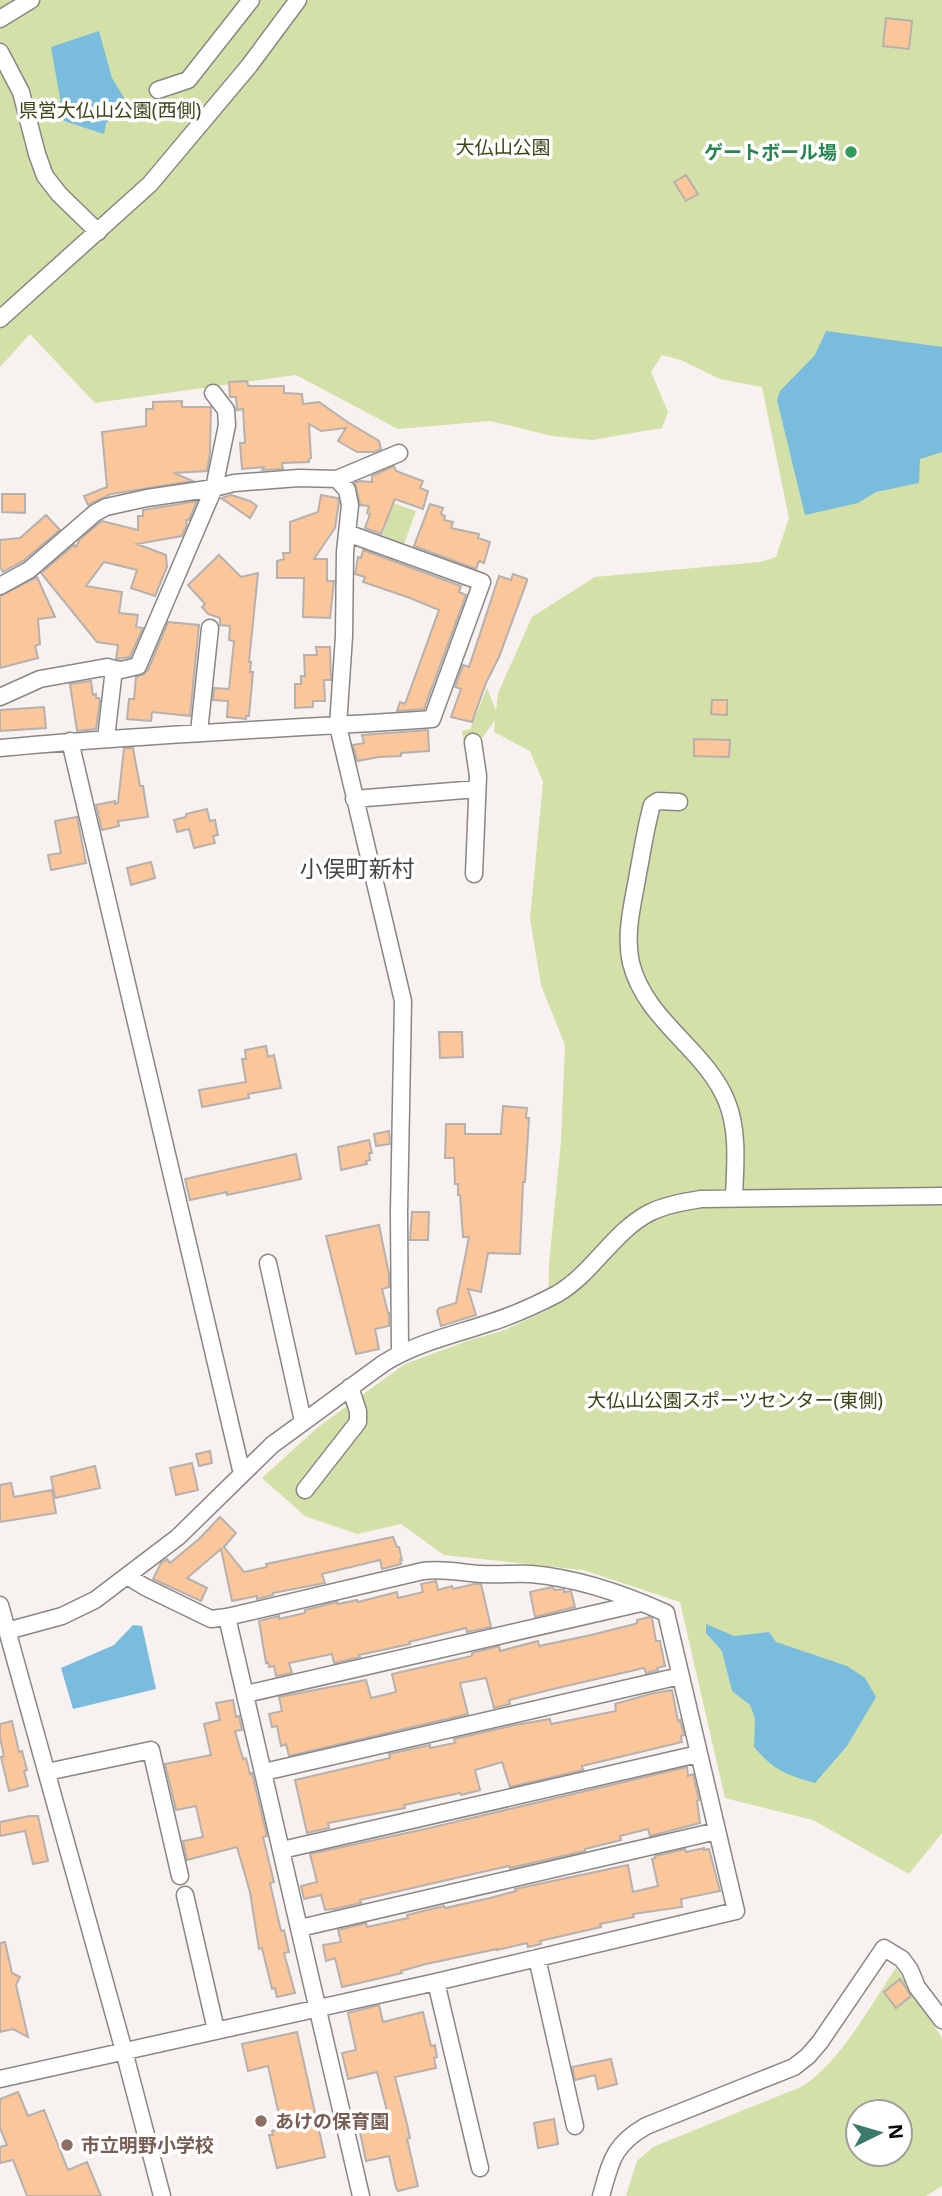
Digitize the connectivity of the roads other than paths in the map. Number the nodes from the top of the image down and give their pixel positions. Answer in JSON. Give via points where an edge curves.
{"nodes":[{"id":1,"x":31,"y":0,"type":"edge"},
{"id":2,"x":251,"y":0,"type":"edge"},
{"id":3,"x":298,"y":0,"type":"edge"},
{"id":4,"x":0,"y":19,"type":"edge"},
{"id":5,"x":0,"y":52,"type":"edge"},
{"id":6,"x":158,"y":90,"type":"dead end"},
{"id":7,"x":98,"y":232,"type":"junction"},
{"id":8,"x":0,"y":319,"type":"edge"},
{"id":9,"x":213,"y":393,"type":"dead end"},
{"id":10,"x":399,"y":453,"type":"dead end"},
{"id":11,"x":337,"y":479,"type":"junction"},
{"id":12,"x":214,"y":488,"type":"junction"},
{"id":13,"x":347,"y":533,"type":"junction"},
{"id":14,"x":0,"y":586,"type":"edge"},
{"id":15,"x":210,"y":628,"type":"dead end"},
{"id":16,"x":114,"y":669,"type":"junction"},
{"id":17,"x":0,"y":697,"type":"edge"},
{"id":18,"x":338,"y":726,"type":"junction"},
{"id":19,"x":199,"y":732,"type":"junction"},
{"id":20,"x":106,"y":738,"type":"junction"},
{"id":21,"x":70,"y":741,"type":"junction"},
{"id":22,"x":473,"y":742,"type":"dead end"},
{"id":23,"x":0,"y":748,"type":"edge"},
{"id":24,"x":477,"y":789,"type":"junction"},
{"id":25,"x":355,"y":799,"type":"junction"},
{"id":26,"x":679,"y":802,"type":"dead end"},
{"id":27,"x":474,"y":874,"type":"dead end"},
{"id":28,"x":942,"y":1196,"type":"edge"},
{"id":29,"x":734,"y":1198,"type":"junction"},
{"id":30,"x":268,"y":1263,"type":"dead end"},
{"id":31,"x":400,"y":1353,"type":"junction"},
{"id":32,"x":351,"y":1387,"type":"junction"},
{"id":33,"x":303,"y":1421,"type":"junction"},
{"id":34,"x":242,"y":1474,"type":"junction"},
{"id":35,"x":304,"y":1490,"type":"dead end"},
{"id":36,"x":127,"y":1576,"type":"junction"},
{"id":37,"x":643,"y":1603,"type":"junction"},
{"id":38,"x":0,"y":1605,"type":"edge"},
{"id":39,"x":227,"y":1617,"type":"junction"},
{"id":40,"x":7,"y":1631,"type":"junction"},
{"id":41,"x":680,"y":1676,"type":"junction"},
{"id":42,"x":246,"y":1694,"type":"junction"},
{"id":43,"x":698,"y":1754,"type":"junction"},
{"id":44,"x":47,"y":1772,"type":"junction"},
{"id":45,"x":264,"y":1772,"type":"junction"},
{"id":46,"x":717,"y":1831,"type":"junction"},
{"id":47,"x":282,"y":1850,"type":"junction"},
{"id":48,"x":180,"y":1875,"type":"dead end"},
{"id":49,"x":185,"y":1895,"type":"dead end"},
{"id":50,"x":300,"y":1928,"type":"junction"},
{"id":51,"x":537,"y":1958,"type":"junction"},
{"id":52,"x":436,"y":1982,"type":"junction"},
{"id":53,"x":318,"y":2008,"type":"junction"},
{"id":54,"x":942,"y":2020,"type":"edge"},
{"id":55,"x":216,"y":2030,"type":"junction"},
{"id":56,"x":124,"y":2051,"type":"junction"},
{"id":57,"x":0,"y":2079,"type":"edge"},
{"id":58,"x":575,"y":2126,"type":"dead end"},
{"id":59,"x":480,"y":2168,"type":"dead end"},
{"id":60,"x":162,"y":2196,"type":"edge"},
{"id":61,"x":361,"y":2196,"type":"edge"},
{"id":62,"x":601,"y":2196,"type":"edge"}],
"edges":[{"from":1,"to":4,"type":"street"},
{"from":2,"to":6,"type":"street","via":[[188,80]]},
{"from":3,"to":7,"type":"street","via":[[150,184]]},
{"from":5,"to":7,"type":"street","via":[[21,92],[45,176]]},
{"from":7,"to":8,"type":"street"},
{"from":9,"to":12,"type":"street","via":[[226,410],[227,425]]},
{"from":10,"to":11,"type":"street"},
{"from":11,"to":12,"type":"street","via":[[265,480]]},
{"from":11,"to":13,"type":"street","via":[[350,497]]},
{"from":12,"to":14,"type":"street","via":[[106,507],[29,570]]},
{"from":12,"to":16,"type":"street","via":[[138,666]]},
{"from":13,"to":18,"type":"street"},
{"from":13,"to":18,"type":"street","via":[[482,582],[432,719]]},
{"from":15,"to":19,"type":"street"},
{"from":16,"to":17,"type":"street","via":[[40,679]]},
{"from":16,"to":20,"type":"street"},
{"from":18,"to":19,"type":"street"},
{"from":18,"to":25,"type":"street"},
{"from":19,"to":20,"type":"street"},
{"from":20,"to":21,"type":"street"},
{"from":21,"to":23,"type":"street"},
{"from":21,"to":34,"type":"street"},
{"from":22,"to":24,"type":"street"},
{"from":24,"to":25,"type":"street"},
{"from":24,"to":27,"type":"street"},
{"from":25,"to":31,"type":"street","via":[[403,1001]]},
{"from":26,"to":29,"type":"street","via":[[654,802],[651,809],[629,951],[639,985],[654,1011],[705,1068],[728,1104],[735,1138]]},
{"from":28,"to":29,"type":"street"},
{"from":29,"to":31,"type":"street","via":[[701,1199],[649,1213],[556,1294],[499,1320]]},
{"from":30,"to":33,"type":"street"},
{"from":31,"to":32,"type":"street"},
{"from":32,"to":33,"type":"street"},
{"from":32,"to":35,"type":"street","via":[[358,1422]]},
{"from":33,"to":34,"type":"street"},
{"from":34,"to":36,"type":"street","via":[[178,1537]]},
{"from":36,"to":39,"type":"street","via":[[211,1619]]},
{"from":36,"to":40,"type":"street","via":[[74,1612]]},
{"from":37,"to":39,"type":"street","via":[[542,1576],[438,1569]]},
{"from":37,"to":41,"type":"street","via":[[666,1613]]},
{"from":37,"to":42,"type":"street"},
{"from":38,"to":40,"type":"street"},
{"from":39,"to":42,"type":"street"},
{"from":40,"to":44,"type":"street"},
{"from":41,"to":43,"type":"street"},
{"from":41,"to":45,"type":"street"},
{"from":42,"to":45,"type":"street"},
{"from":43,"to":46,"type":"street"},
{"from":43,"to":47,"type":"street"},
{"from":44,"to":48,"type":"street","via":[[151,1750]]},
{"from":44,"to":56,"type":"street"},
{"from":45,"to":47,"type":"street"},
{"from":46,"to":50,"type":"street"},
{"from":46,"to":51,"type":"street","via":[[736,1911]]},
{"from":47,"to":50,"type":"street"},
{"from":49,"to":55,"type":"street"},
{"from":50,"to":53,"type":"street"},
{"from":51,"to":52,"type":"street"},
{"from":51,"to":58,"type":"street"},
{"from":52,"to":53,"type":"street"},
{"from":52,"to":59,"type":"street"},
{"from":53,"to":55,"type":"street"},
{"from":53,"to":61,"type":"street"},
{"from":54,"to":62,"type":"street","via":[[902,1959],[884,1948],[808,2056],[794,2067],[629,2136],[613,2157]]},
{"from":55,"to":56,"type":"street"},
{"from":56,"to":57,"type":"street"},
{"from":56,"to":60,"type":"street"}]}
